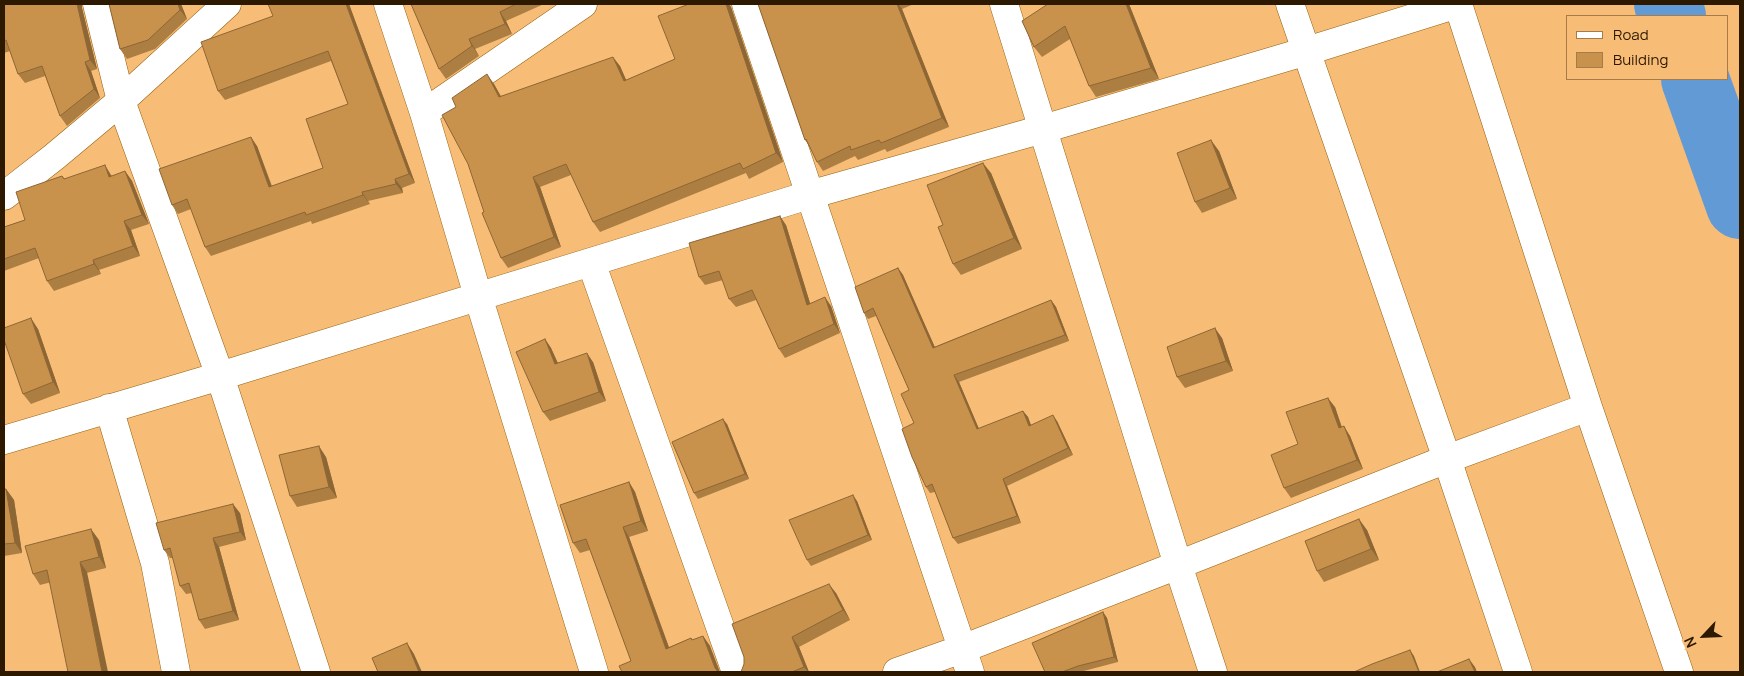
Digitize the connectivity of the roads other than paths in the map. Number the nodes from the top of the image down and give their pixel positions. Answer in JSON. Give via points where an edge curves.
{"nodes":[{"id":1,"x":97,"y":4,"type":"edge"},
{"id":2,"x":227,"y":4,"type":"edge"},
{"id":3,"x":388,"y":4,"type":"edge"},
{"id":4,"x":583,"y":4,"type":"edge"},
{"id":5,"x":746,"y":4,"type":"edge"},
{"id":6,"x":1004,"y":4,"type":"edge"},
{"id":7,"x":1290,"y":4,"type":"edge"},
{"id":8,"x":1458,"y":4,"type":"edge"},
{"id":9,"x":1307,"y":51,"type":"junction"},
{"id":10,"x":121,"y":101,"type":"junction"},
{"id":11,"x":424,"y":113,"type":"junction"},
{"id":12,"x":1043,"y":129,"type":"junction"},
{"id":13,"x":809,"y":195,"type":"junction"},
{"id":14,"x":4,"y":196,"type":"edge"},
{"id":15,"x":591,"y":262,"type":"junction"},
{"id":16,"x":478,"y":296,"type":"junction"},
{"id":17,"x":220,"y":376,"type":"junction"},
{"id":18,"x":1588,"y":407,"type":"junction"},
{"id":19,"x":109,"y":408,"type":"junction"},
{"id":20,"x":4,"y":440,"type":"edge"},
{"id":21,"x":1447,"y":459,"type":"junction"},
{"id":22,"x":1178,"y":565,"type":"junction"},
{"id":23,"x":966,"y":660,"type":"edge"},
{"id":24,"x":176,"y":672,"type":"edge"},
{"id":25,"x":316,"y":672,"type":"edge"},
{"id":26,"x":594,"y":672,"type":"edge"},
{"id":27,"x":736,"y":672,"type":"edge"},
{"id":28,"x":897,"y":672,"type":"edge"},
{"id":29,"x":1213,"y":672,"type":"edge"},
{"id":30,"x":1518,"y":672,"type":"edge"},
{"id":31,"x":1679,"y":672,"type":"edge"}],
"edges":[{"from":1,"to":10,"type":"street"},
{"from":2,"to":10,"type":"street"},
{"from":3,"to":11,"type":"street"},
{"from":4,"to":11,"type":"street"},
{"from":5,"to":13,"type":"street"},
{"from":6,"to":12,"type":"street"},
{"from":7,"to":9,"type":"street"},
{"from":8,"to":9,"type":"street"},
{"from":8,"to":18,"type":"street"},
{"from":9,"to":12,"type":"street"},
{"from":9,"to":21,"type":"street"},
{"from":10,"to":14,"type":"street"},
{"from":10,"to":17,"type":"street"},
{"from":11,"to":16,"type":"street"},
{"from":12,"to":13,"type":"street"},
{"from":12,"to":22,"type":"street"},
{"from":13,"to":15,"type":"street"},
{"from":13,"to":23,"type":"street"},
{"from":15,"to":16,"type":"street"},
{"from":15,"to":27,"type":"street"},
{"from":16,"to":17,"type":"street"},
{"from":16,"to":26,"type":"street"},
{"from":17,"to":19,"type":"street"},
{"from":17,"to":25,"type":"street"},
{"from":18,"to":21,"type":"street"},
{"from":18,"to":31,"type":"street"},
{"from":19,"to":20,"type":"street"},
{"from":19,"to":24,"type":"street","via":[[154,563]]},
{"from":21,"to":22,"type":"street"},
{"from":21,"to":30,"type":"street"},
{"from":22,"to":23,"type":"street"},
{"from":22,"to":29,"type":"street"},
{"from":23,"to":28,"type":"street"}]}
